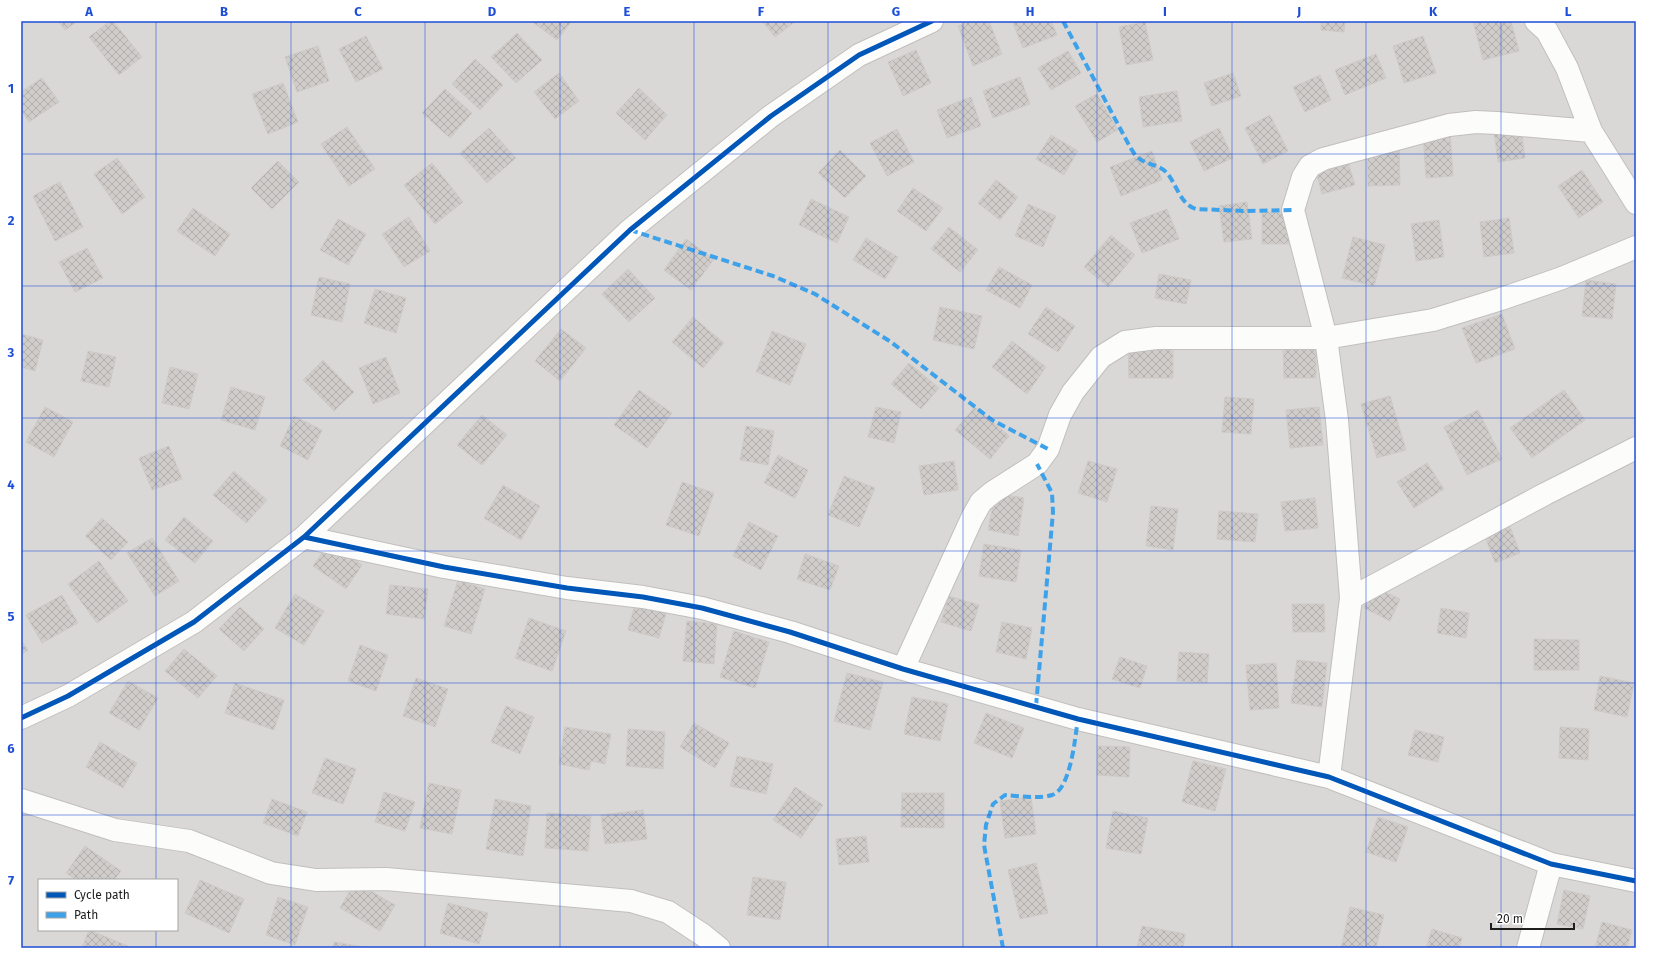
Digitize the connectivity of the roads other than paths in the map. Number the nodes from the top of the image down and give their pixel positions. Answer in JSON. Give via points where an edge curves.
{"nodes":[{"id":1,"x":932,"y":21,"type":"edge"},
{"id":2,"x":1536,"y":21,"type":"edge"},
{"id":3,"x":1591,"y":131,"type":"junction"},
{"id":4,"x":1636,"y":203,"type":"edge"},
{"id":5,"x":1636,"y":247,"type":"edge"},
{"id":6,"x":1326,"y":338,"type":"junction"},
{"id":7,"x":1636,"y":448,"type":"edge"},
{"id":8,"x":304,"y":537,"type":"junction"},
{"id":9,"x":1351,"y":598,"type":"junction"},
{"id":10,"x":903,"y":669,"type":"junction"},
{"id":11,"x":21,"y":718,"type":"edge"},
{"id":12,"x":1329,"y":777,"type":"junction"},
{"id":13,"x":21,"y":800,"type":"edge"},
{"id":14,"x":1551,"y":864,"type":"junction"},
{"id":15,"x":1636,"y":881,"type":"edge"},
{"id":16,"x":719,"y":948,"type":"edge"},
{"id":17,"x":1528,"y":948,"type":"edge"}],
"edges":[{"from":1,"to":8,"type":"street","via":[[859,56],[771,116],[630,230]]},
{"from":2,"to":3,"type":"street","via":[[1546,31],[1567,68]]},
{"from":3,"to":4,"type":"street"},
{"from":3,"to":6,"type":"street","via":[[1497,123],[1449,124],[1323,159],[1310,166],[1303,177],[1293,210]]},
{"from":5,"to":6,"type":"street","via":[[1562,278],[1441,318]]},
{"from":6,"to":9,"type":"street","via":[[1337,420]]},
{"from":6,"to":10,"type":"street","via":[[1156,338],[1125,342],[1101,357],[1073,392],[1060,415],[1048,449],[1037,464],[981,502]]},
{"from":7,"to":9,"type":"street"},
{"from":8,"to":10,"type":"street","via":[[444,567],[702,608],[790,632]]},
{"from":8,"to":11,"type":"street","via":[[194,622],[68,696]]},
{"from":9,"to":12,"type":"street"},
{"from":10,"to":12,"type":"street","via":[[1078,719]]},
{"from":12,"to":14,"type":"street"},
{"from":13,"to":16,"type":"street","via":[[115,830],[189,842],[271,873],[316,880],[386,879],[631,901],[668,912]]},
{"from":14,"to":15,"type":"street"},
{"from":14,"to":17,"type":"street"}]}
